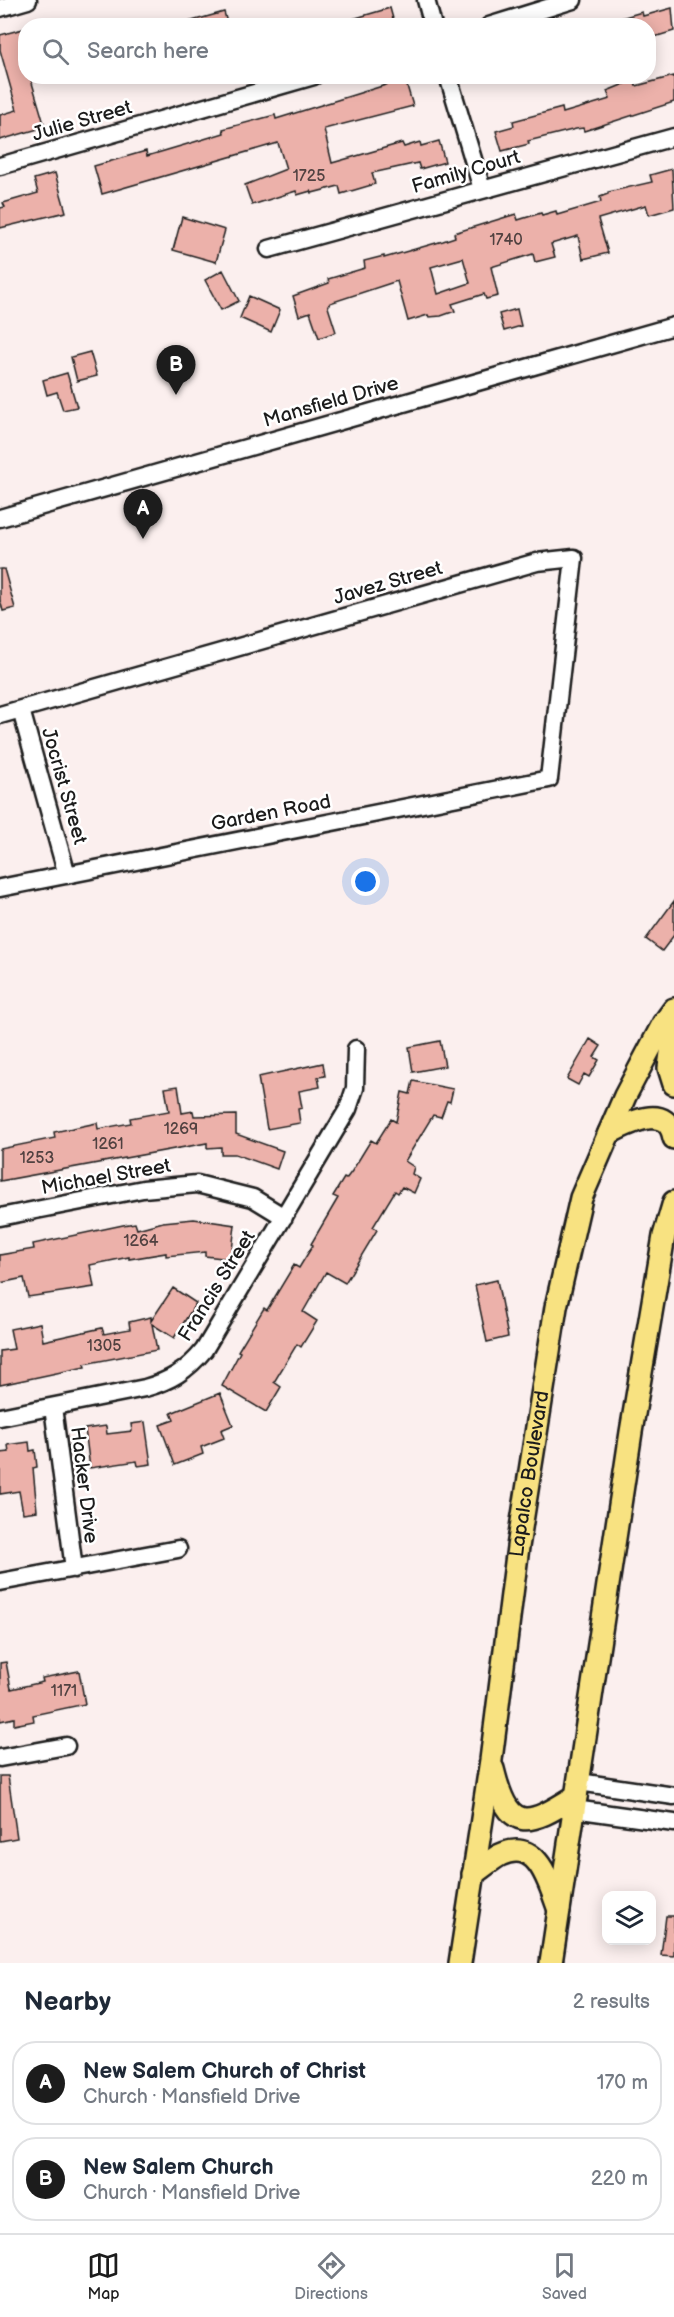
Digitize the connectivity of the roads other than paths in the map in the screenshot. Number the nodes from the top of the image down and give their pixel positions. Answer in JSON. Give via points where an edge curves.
{"nodes":[{"id":1,"x":28,"y":0,"type":"edge"},
{"id":2,"x":426,"y":0,"type":"edge"},
{"id":3,"x":573,"y":0,"type":"edge"},
{"id":4,"x":0,"y":8,"type":"edge"},
{"id":5,"x":431,"y":18,"type":"edge"},
{"id":6,"x":515,"y":18,"type":"edge"},
{"id":7,"x":286,"y":84,"type":"edge"},
{"id":8,"x":450,"y":84,"type":"edge"},
{"id":9,"x":674,"y":137,"type":"edge"},
{"id":10,"x":0,"y":166,"type":"edge"},
{"id":11,"x":482,"y":189,"type":"junction"},
{"id":12,"x":269,"y":249,"type":"dead end"},
{"id":13,"x":674,"y":326,"type":"edge"},
{"id":14,"x":0,"y":518,"type":"edge"},
{"id":15,"x":21,"y":710,"type":"junction"},
{"id":16,"x":0,"y":715,"type":"edge"},
{"id":17,"x":549,"y":779,"type":"joint"},
{"id":18,"x":67,"y":875,"type":"junction"},
{"id":19,"x":0,"y":888,"type":"edge"},
{"id":20,"x":674,"y":1009,"type":"edge"},
{"id":21,"x":674,"y":1030,"type":"edge"},
{"id":22,"x":356,"y":1049,"type":"dead end"},
{"id":23,"x":674,"y":1084,"type":"edge"},
{"id":24,"x":609,"y":1133,"type":"junction"},
{"id":25,"x":674,"y":1138,"type":"edge"},
{"id":26,"x":674,"y":1203,"type":"edge"},
{"id":27,"x":284,"y":1217,"type":"junction"},
{"id":28,"x":0,"y":1218,"type":"edge"},
{"id":29,"x":669,"y":1241,"type":"edge"},
{"id":30,"x":53,"y":1407,"type":"junction"},
{"id":31,"x":0,"y":1417,"type":"edge"},
{"id":32,"x":178,"y":1549,"type":"dead end"},
{"id":33,"x":74,"y":1569,"type":"junction"},
{"id":34,"x":0,"y":1582,"type":"edge"},
{"id":35,"x":66,"y":1746,"type":"dead end"},
{"id":36,"x":0,"y":1758,"type":"edge"},
{"id":37,"x":491,"y":1760,"type":"junction"},
{"id":38,"x":577,"y":1796,"type":"junction"},
{"id":39,"x":674,"y":1796,"type":"edge"},
{"id":40,"x":674,"y":1822,"type":"edge"},
{"id":41,"x":473,"y":1874,"type":"junction"},
{"id":42,"x":559,"y":1910,"type":"junction"},
{"id":43,"x":460,"y":1963,"type":"edge"},
{"id":44,"x":551,"y":1963,"type":"edge"}],
"edges":[{"from":1,"to":4,"type":"street"},
{"from":2,"to":5,"type":"street"},
{"from":3,"to":6,"type":"street"},
{"from":7,"to":10,"type":"street","name":"Julie Street"},
{"from":8,"to":11,"type":"street"},
{"from":9,"to":11,"type":"street","name":"Family Court"},
{"from":11,"to":12,"type":"street","name":"Family Court"},
{"from":13,"to":14,"type":"street","name":"Mansfield Drive"},
{"from":15,"to":16,"type":"street","name":"Javez Street"},
{"from":15,"to":17,"type":"street","name":"Javez Street","via":[[537,562],[574,558]]},
{"from":15,"to":18,"type":"street","name":"Jocrist Street"},
{"from":17,"to":18,"type":"street","name":"Garden Road"},
{"from":18,"to":19,"type":"street","name":"Garden Road"},
{"from":20,"to":24,"type":"main road","name":"Lapalco Boulevard","via":[[657,1034]]},
{"from":21,"to":23,"type":"main road","via":[[669,1068]]},
{"from":22,"to":27,"type":"street","name":"Francis Street","via":[[355,1088],[348,1109]]},
{"from":24,"to":25,"type":"main road","via":[[654,1116],[664,1120]]},
{"from":24,"to":37,"type":"main road","name":"Lapalco Boulevard","via":[[581,1198],[556,1307],[518,1547]]},
{"from":26,"to":29,"type":"main road"},
{"from":27,"to":28,"type":"street","name":"Michael Street","via":[[253,1198],[197,1184],[143,1189]]},
{"from":27,"to":30,"type":"street","name":"Francis Street","via":[[192,1365],[163,1383]]},
{"from":29,"to":38,"type":"main road"},
{"from":30,"to":31,"type":"street","name":"Francis Street"},
{"from":30,"to":33,"type":"street","name":"Hacker Drive"},
{"from":32,"to":33,"type":"street"},
{"from":33,"to":34,"type":"street"},
{"from":35,"to":36,"type":"street"},
{"from":37,"to":38,"type":"main road","via":[[500,1796],[509,1812],[522,1819],[542,1818]]},
{"from":37,"to":41,"type":"main road","name":"Lapalco Boulevard"},
{"from":38,"to":39,"type":"street"},
{"from":38,"to":40,"type":"street"},
{"from":38,"to":42,"type":"main road"},
{"from":41,"to":42,"type":"main road","via":[[502,1854],[522,1852],[541,1863]]},
{"from":41,"to":43,"type":"main road","name":"Lapalco Boulevard"},
{"from":42,"to":44,"type":"main road"}]}
